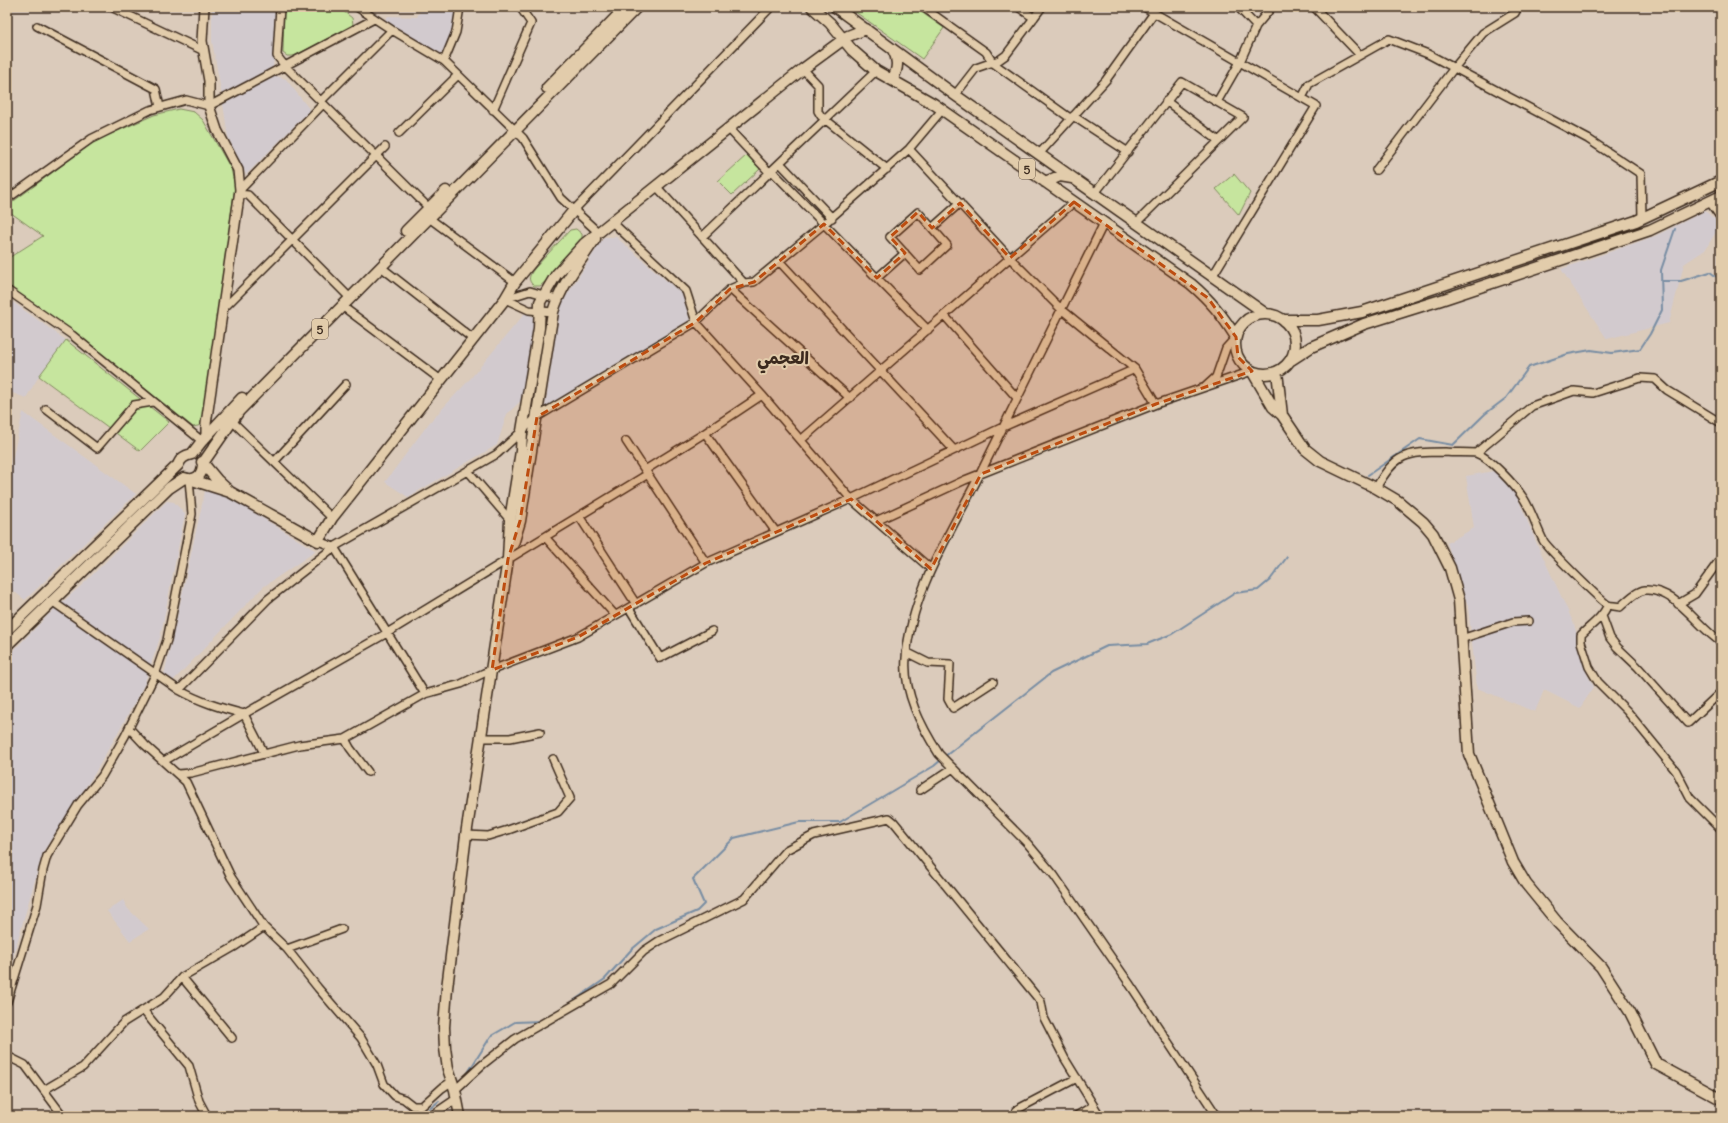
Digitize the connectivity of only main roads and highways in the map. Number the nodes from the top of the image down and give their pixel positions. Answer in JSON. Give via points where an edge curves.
{"nodes":[{"id":1,"x":626,"y":7,"type":"edge"},
{"id":2,"x":637,"y":7,"type":"edge"},
{"id":3,"x":812,"y":7,"type":"edge"},
{"id":4,"x":835,"y":7,"type":"edge"},
{"id":5,"x":866,"y":29,"type":"junction"},
{"id":6,"x":842,"y":40,"type":"junction"},
{"id":7,"x":893,"y":49,"type":"junction"},
{"id":8,"x":892,"y":80,"type":"junction"},
{"id":9,"x":512,"y":128,"type":"junction"},
{"id":10,"x":1075,"y":180,"type":"junction"},
{"id":11,"x":1721,"y":181,"type":"edge"},
{"id":12,"x":1045,"y":182,"type":"junction"},
{"id":13,"x":1721,"y":196,"type":"edge"},
{"id":14,"x":574,"y":210,"type":"road end"},
{"id":15,"x":599,"y":233,"type":"junction"},
{"id":16,"x":348,"y":296,"type":"junction"},
{"id":17,"x":1266,"y":314,"type":"junction"},
{"id":18,"x":1283,"y":320,"type":"junction"},
{"id":19,"x":1236,"y":337,"type":"junction"},
{"id":20,"x":1291,"y":360,"type":"junction"},
{"id":21,"x":1252,"y":371,"type":"junction"},
{"id":22,"x":1277,"y":372,"type":"junction"},
{"id":23,"x":1282,"y":415,"type":"junction"},
{"id":24,"x":192,"y":454,"type":"junction"},
{"id":25,"x":203,"y":463,"type":"junction"},
{"id":26,"x":178,"y":465,"type":"junction"},
{"id":27,"x":186,"y":479,"type":"junction"},
{"id":28,"x":230,"y":492,"type":"junction"},
{"id":29,"x":508,"y":559,"type":"junction"},
{"id":30,"x":7,"y":630,"type":"edge"},
{"id":31,"x":7,"y":645,"type":"edge"},
{"id":32,"x":1721,"y":1099,"type":"edge"},
{"id":33,"x":460,"y":1116,"type":"edge"}],
"edges":[{"from":1,"to":9,"type":"main road","number":"5"},
{"from":2,"to":9,"type":"main road","number":"5"},
{"from":3,"to":6,"type":"main road","number":"5","via":[[830,23]]},
{"from":4,"to":5,"type":"main road","number":"5"},
{"from":5,"to":6,"type":"main road"},
{"from":5,"to":7,"type":"main road","number":"5"},
{"from":6,"to":8,"type":"main road","number":"5","via":[[876,71]]},
{"from":6,"to":15,"type":"main road","via":[[802,69]]},
{"from":7,"to":8,"type":"main road","via":[[897,67]]},
{"from":7,"to":10,"type":"main road","number":"5"},
{"from":8,"to":12,"type":"main road","number":"5","via":[[916,92]]},
{"from":9,"to":16,"type":"main road","number":"5","via":[[429,208]]},
{"from":9,"to":16,"type":"main road","number":"5","via":[[429,218],[381,267]]},
{"from":10,"to":12,"type":"main road","via":[[1060,176]]},
{"from":10,"to":17,"type":"main road","number":"5"},
{"from":11,"to":18,"type":"main road","via":[[1642,218],[1362,312],[1318,320]]},
{"from":12,"to":19,"type":"main road","number":"5","via":[[1191,284],[1208,298]]},
{"from":13,"to":20,"type":"main road","via":[[1650,230],[1364,324],[1311,347]]},
{"from":14,"to":28,"type":"main road","via":[[332,518],[318,541]]},
{"from":15,"to":29,"type":"main road","via":[[557,299],[553,312],[520,521]]},
{"from":15,"to":29,"type":"main road","via":[[584,244],[556,275],[540,302],[539,328],[510,520]]},
{"from":16,"to":24,"type":"main road","number":"5"},
{"from":16,"to":25,"type":"main road","number":"5","via":[[342,306],[239,411]]},
{"from":17,"to":18,"type":"main road"},
{"from":17,"to":19,"type":"main road","via":[[1247,321]]},
{"from":18,"to":20,"type":"main road","via":[[1291,328],[1295,338],[1295,350]]},
{"from":19,"to":21,"type":"main road","via":[[1238,357]]},
{"from":20,"to":22,"type":"main road"},
{"from":21,"to":22,"type":"main road","via":[[1264,374]]},
{"from":21,"to":23,"type":"main road","via":[[1273,407]]},
{"from":22,"to":23,"type":"main road"},
{"from":23,"to":32,"type":"main road","via":[[1305,449],[1320,461],[1376,488],[1411,511],[1433,534],[1450,568],[1459,600],[1469,754],[1513,862],[1526,884],[1557,922],[1601,967],[1630,1012],[1656,1064]]},
{"from":24,"to":25,"type":"main road"},
{"from":24,"to":26,"type":"main road","number":"5","via":[[185,456]]},
{"from":25,"to":27,"type":"main road","number":"5","via":[[200,476]]},
{"from":25,"to":28,"type":"main road"},
{"from":26,"to":27,"type":"main road","via":[[179,472]]},
{"from":26,"to":30,"type":"main road","number":"5"},
{"from":27,"to":28,"type":"main road"},
{"from":27,"to":31,"type":"main road","number":"5","via":[[169,488]]},
{"from":29,"to":33,"type":"main road","via":[[466,835],[447,988],[445,1048]]}]}
